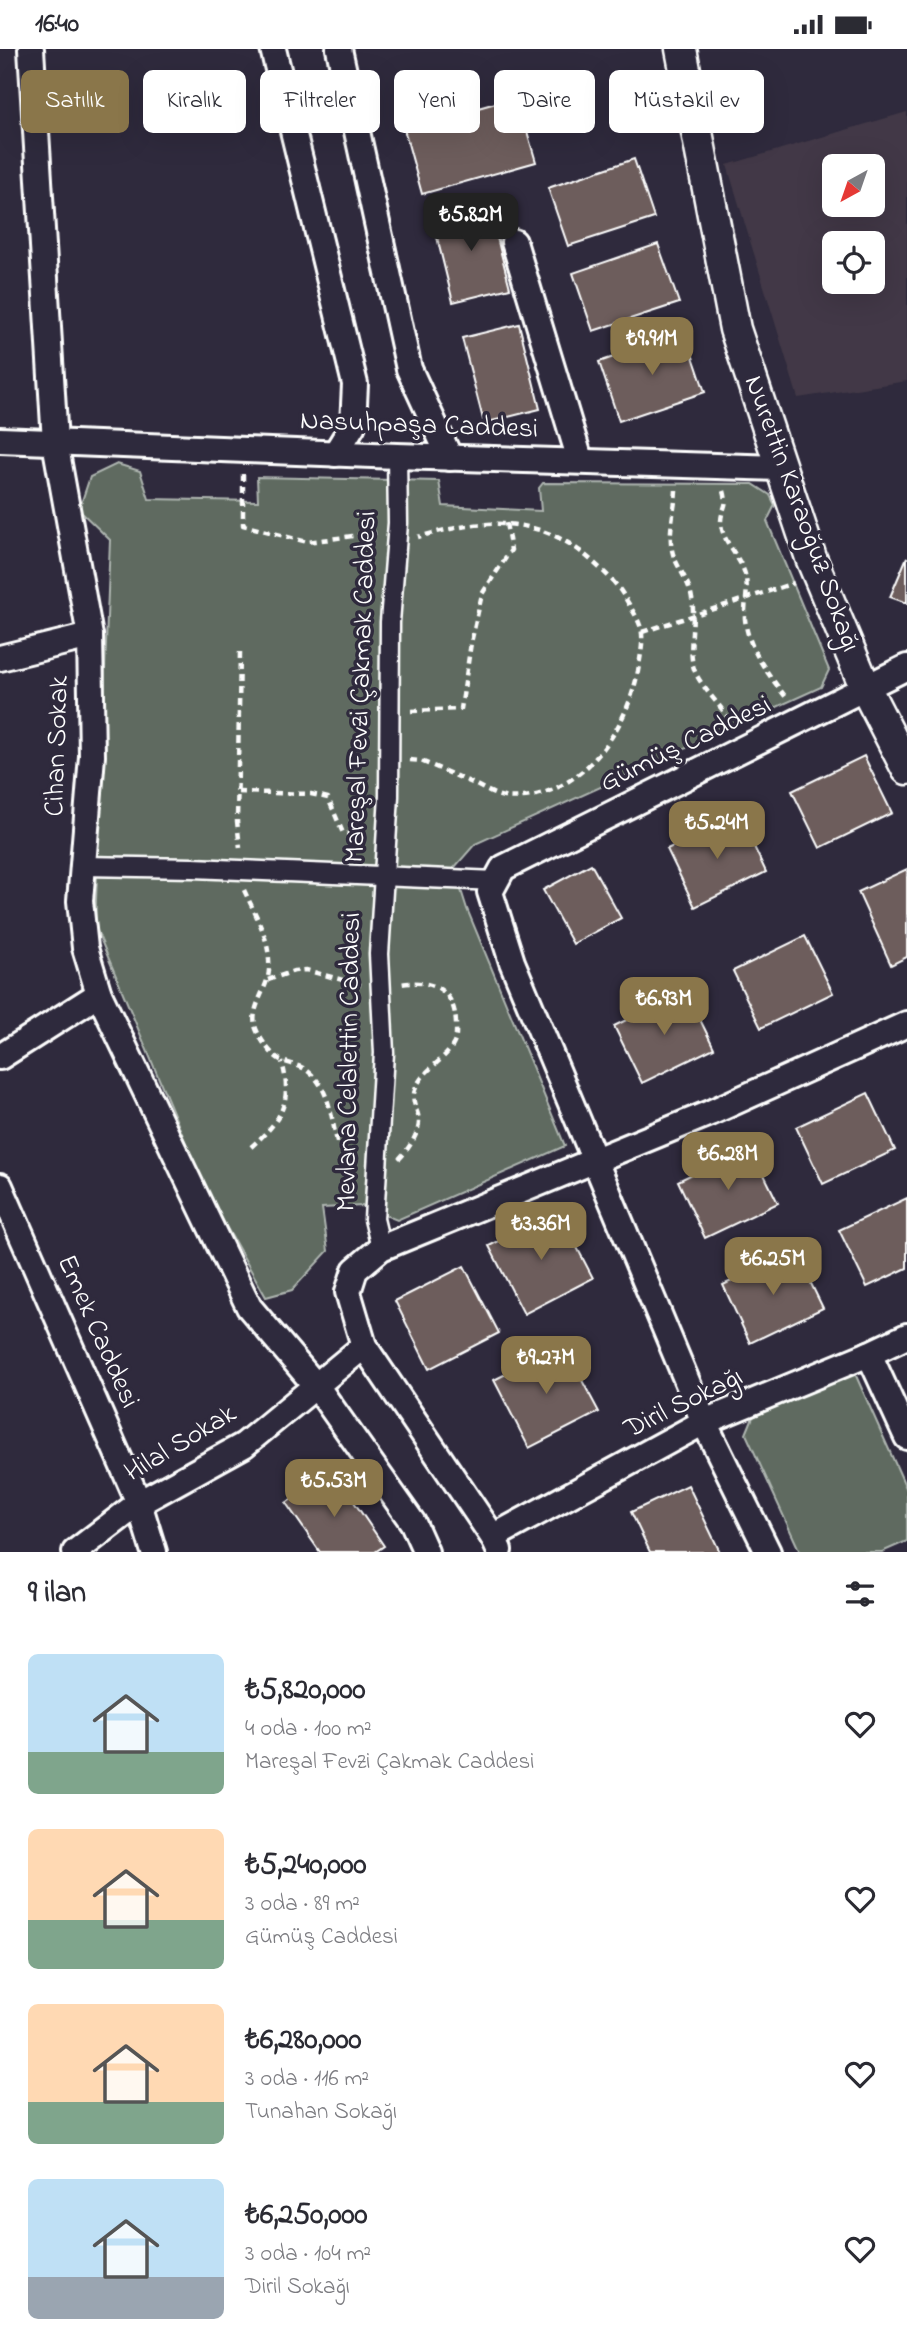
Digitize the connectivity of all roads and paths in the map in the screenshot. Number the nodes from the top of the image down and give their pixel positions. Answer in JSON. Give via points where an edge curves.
{"nodes":[{"id":1,"x":31,"y":49,"type":"edge"},
{"id":2,"x":274,"y":49,"type":"edge"},
{"id":3,"x":339,"y":49,"type":"edge"},
{"id":4,"x":681,"y":49,"type":"edge"},
{"id":5,"x":514,"y":242,"type":"dead end"},
{"id":6,"x":0,"y":440,"type":"edge"},
{"id":7,"x":55,"y":442,"type":"junction"},
{"id":8,"x":241,"y":450,"type":"junction"},
{"id":9,"x":335,"y":454,"type":"junction"},
{"id":10,"x":397,"y":456,"type":"junction"},
{"id":11,"x":450,"y":458,"type":"junction"},
{"id":12,"x":580,"y":460,"type":"junction"},
{"id":13,"x":674,"y":464,"type":"junction"},
{"id":14,"x":718,"y":465,"type":"junction"},
{"id":15,"x":781,"y":468,"type":"junction"},
{"id":16,"x":506,"y":523,"type":"junction"},
{"id":17,"x":397,"y":536,"type":"junction"},
{"id":18,"x":818,"y":575,"type":"junction"},
{"id":19,"x":748,"y":599,"type":"junction"},
{"id":20,"x":691,"y":617,"type":"junction"},
{"id":21,"x":642,"y":632,"type":"junction"},
{"id":22,"x":90,"y":636,"type":"junction"},
{"id":23,"x":240,"y":652,"type":"dead end"},
{"id":24,"x":0,"y":658,"type":"edge"},
{"id":25,"x":907,"y":667,"type":"edge"},
{"id":26,"x":866,"y":689,"type":"junction"},
{"id":27,"x":390,"y":712,"type":"junction"},
{"id":28,"x":804,"y":720,"type":"junction"},
{"id":29,"x":745,"y":749,"type":"junction"},
{"id":30,"x":389,"y":758,"type":"junction"},
{"id":31,"x":907,"y":769,"type":"edge"},
{"id":32,"x":238,"y":792,"type":"junction"},
{"id":33,"x":387,"y":841,"type":"junction"},
{"id":34,"x":89,"y":866,"type":"junction"},
{"id":35,"x":238,"y":870,"type":"junction"},
{"id":36,"x":385,"y":877,"type":"junction"},
{"id":37,"x":496,"y":881,"type":"junction"},
{"id":38,"x":268,"y":980,"type":"junction"},
{"id":39,"x":380,"y":987,"type":"junction"},
{"id":40,"x":99,"y":994,"type":"junction"},
{"id":41,"x":907,"y":1024,"type":"edge"},
{"id":42,"x":0,"y":1057,"type":"edge"},
{"id":43,"x":282,"y":1062,"type":"junction"},
{"id":44,"x":251,"y":1147,"type":"dead end"},
{"id":45,"x":595,"y":1160,"type":"junction"},
{"id":46,"x":377,"y":1165,"type":"junction"},
{"id":47,"x":0,"y":1186,"type":"edge"},
{"id":48,"x":381,"y":1248,"type":"junction"},
{"id":49,"x":907,"y":1336,"type":"edge"},
{"id":50,"x":364,"y":1346,"type":"junction"},
{"id":51,"x":869,"y":1354,"type":"junction"},
{"id":52,"x":317,"y":1387,"type":"junction"},
{"id":53,"x":704,"y":1423,"type":"junction"},
{"id":54,"x":907,"y":1437,"type":"edge"},
{"id":55,"x":139,"y":1503,"type":"junction"},
{"id":56,"x":497,"y":1545,"type":"edge"},
{"id":57,"x":75,"y":1552,"type":"edge"},
{"id":58,"x":154,"y":1552,"type":"edge"},
{"id":59,"x":426,"y":1552,"type":"edge"},
{"id":60,"x":768,"y":1552,"type":"edge"}],
"edges":[{"from":1,"to":7,"type":"street","name":"Cihan Sokak"},
{"from":2,"to":9,"type":"street","via":[[355,384],[353,425]]},
{"from":3,"to":11,"type":"street","via":[[409,369]]},
{"from":4,"to":15,"type":"street","name":"Nurettin Karaoğuz Sokağı","via":[[735,329]]},
{"from":5,"to":12,"type":"street"},
{"from":6,"to":7,"type":"street","name":"Nasuhpaşa Caddesi"},
{"from":7,"to":8,"type":"street","name":"Nasuhpaşa Caddesi"},
{"from":7,"to":22,"type":"street","name":"Cihan Sokak"},
{"from":8,"to":9,"type":"street","name":"Nasuhpaşa Caddesi"},
{"from":8,"to":17,"type":"path","via":[[243,525],[307,542]]},
{"from":9,"to":10,"type":"street","name":"Nasuhpaşa Caddesi"},
{"from":10,"to":11,"type":"street","name":"Nasuhpaşa Caddesi"},
{"from":10,"to":17,"type":"street","name":"Mareşal Fevzi Çakmak Caddesi"},
{"from":11,"to":12,"type":"street","name":"Nasuhpaşa Caddesi"},
{"from":12,"to":13,"type":"street","name":"Nasuhpaşa Caddesi"},
{"from":13,"to":14,"type":"street","name":"Nasuhpaşa Caddesi"},
{"from":13,"to":20,"type":"path","via":[[676,507],[670,535],[692,599]]},
{"from":14,"to":15,"type":"street","name":"Nasuhpaşa Caddesi"},
{"from":14,"to":19,"type":"path","via":[[727,501],[721,522],[743,568]]},
{"from":15,"to":18,"type":"street","name":"Nurettin Karaoğuz Sokağı"},
{"from":16,"to":17,"type":"path"},
{"from":16,"to":21,"type":"path","via":[[542,529],[575,545],[616,583]]},
{"from":16,"to":27,"type":"path","via":[[511,550],[482,594],[461,709]]},
{"from":17,"to":27,"type":"street","name":"Mareşal Fevzi Çakmak Caddesi","via":[[390,622]]},
{"from":18,"to":19,"type":"path"},
{"from":18,"to":26,"type":"street","name":"Nurettin Karaoğuz Sokağı"},
{"from":19,"to":20,"type":"path"},
{"from":19,"to":28,"type":"path","via":[[746,633],[756,655]]},
{"from":20,"to":21,"type":"path"},
{"from":20,"to":29,"type":"path","via":[[695,673],[724,710]]},
{"from":21,"to":30,"type":"path","via":[[626,715],[589,765],[556,789],[531,797],[502,797],[421,761]]},
{"from":22,"to":24,"type":"street"},
{"from":22,"to":34,"type":"street","name":"Cihan Sokak"},
{"from":23,"to":32,"type":"path"},
{"from":25,"to":26,"type":"street","name":"Gümüş Caddesi"},
{"from":26,"to":28,"type":"street","name":"Gümüş Caddesi"},
{"from":26,"to":31,"type":"street","name":"Nurettin Karaoğuz Sokağı"},
{"from":27,"to":30,"type":"street","name":"Mareşal Fevzi Çakmak Caddesi"},
{"from":28,"to":29,"type":"street","name":"Gümüş Caddesi"},
{"from":29,"to":37,"type":"street","name":"Gümüş Caddesi","via":[[503,868]]},
{"from":30,"to":33,"type":"street","name":"Mareşal Fevzi Çakmak Caddesi"},
{"from":32,"to":33,"type":"path","via":[[328,798],[343,833]]},
{"from":32,"to":35,"type":"path"},
{"from":33,"to":36,"type":"street","name":"Mareşal Fevzi Çakmak Caddesi"},
{"from":34,"to":35,"type":"street"},
{"from":34,"to":40,"type":"street","name":"Cihan Sokak","via":[[80,901],[85,948]]},
{"from":35,"to":36,"type":"street"},
{"from":35,"to":38,"type":"path","via":[[269,945]]},
{"from":36,"to":37,"type":"street","name":"Mareşal Fevzi Çakmak Caddesi"},
{"from":36,"to":39,"type":"street","name":"Mevlana Celalettin Caddesi"},
{"from":37,"to":45,"type":"street","via":[[490,892],[512,962]]},
{"from":38,"to":39,"type":"path","via":[[306,970]]},
{"from":38,"to":43,"type":"path","via":[[254,1021],[264,1042]]},
{"from":39,"to":46,"type":"street","name":"Mevlana Celalettin Caddesi","via":[[384,1053]]},
{"from":39,"to":46,"type":"path","via":[[422,981],[446,993],[456,1015],[456,1036],[415,1088],[419,1122],[405,1153]]},
{"from":40,"to":42,"type":"street"},
{"from":40,"to":52,"type":"street","name":"Cihan Sokak","via":[[248,1307]]},
{"from":41,"to":45,"type":"street"},
{"from":43,"to":44,"type":"path","via":[[287,1088],[280,1115]]},
{"from":43,"to":46,"type":"path","via":[[299,1066],[319,1083],[330,1106],[338,1145],[351,1156]]},
{"from":45,"to":48,"type":"street"},
{"from":45,"to":53,"type":"street"},
{"from":46,"to":48,"type":"street","name":"Mevlana Celalettin Caddesi","via":[[374,1219]]},
{"from":47,"to":55,"type":"street","name":"Emek Caddesi"},
{"from":48,"to":50,"type":"street","via":[[355,1270],[348,1292]]},
{"from":49,"to":51,"type":"street","name":"Diril Sokağı"},
{"from":50,"to":52,"type":"street","name":"Hilal Sokak"},
{"from":50,"to":56,"type":"street"},
{"from":51,"to":53,"type":"street","name":"Diril Sokağı"},
{"from":51,"to":54,"type":"street"},
{"from":52,"to":55,"type":"street","name":"Hilal Sokak","via":[[244,1445]]},
{"from":52,"to":59,"type":"street","via":[[413,1523]]},
{"from":53,"to":56,"type":"street","name":"Diril Sokağı"},
{"from":53,"to":60,"type":"street"},
{"from":55,"to":57,"type":"street","name":"Hilal Sokak"},
{"from":55,"to":58,"type":"street","name":"Emek Caddesi"}]}
